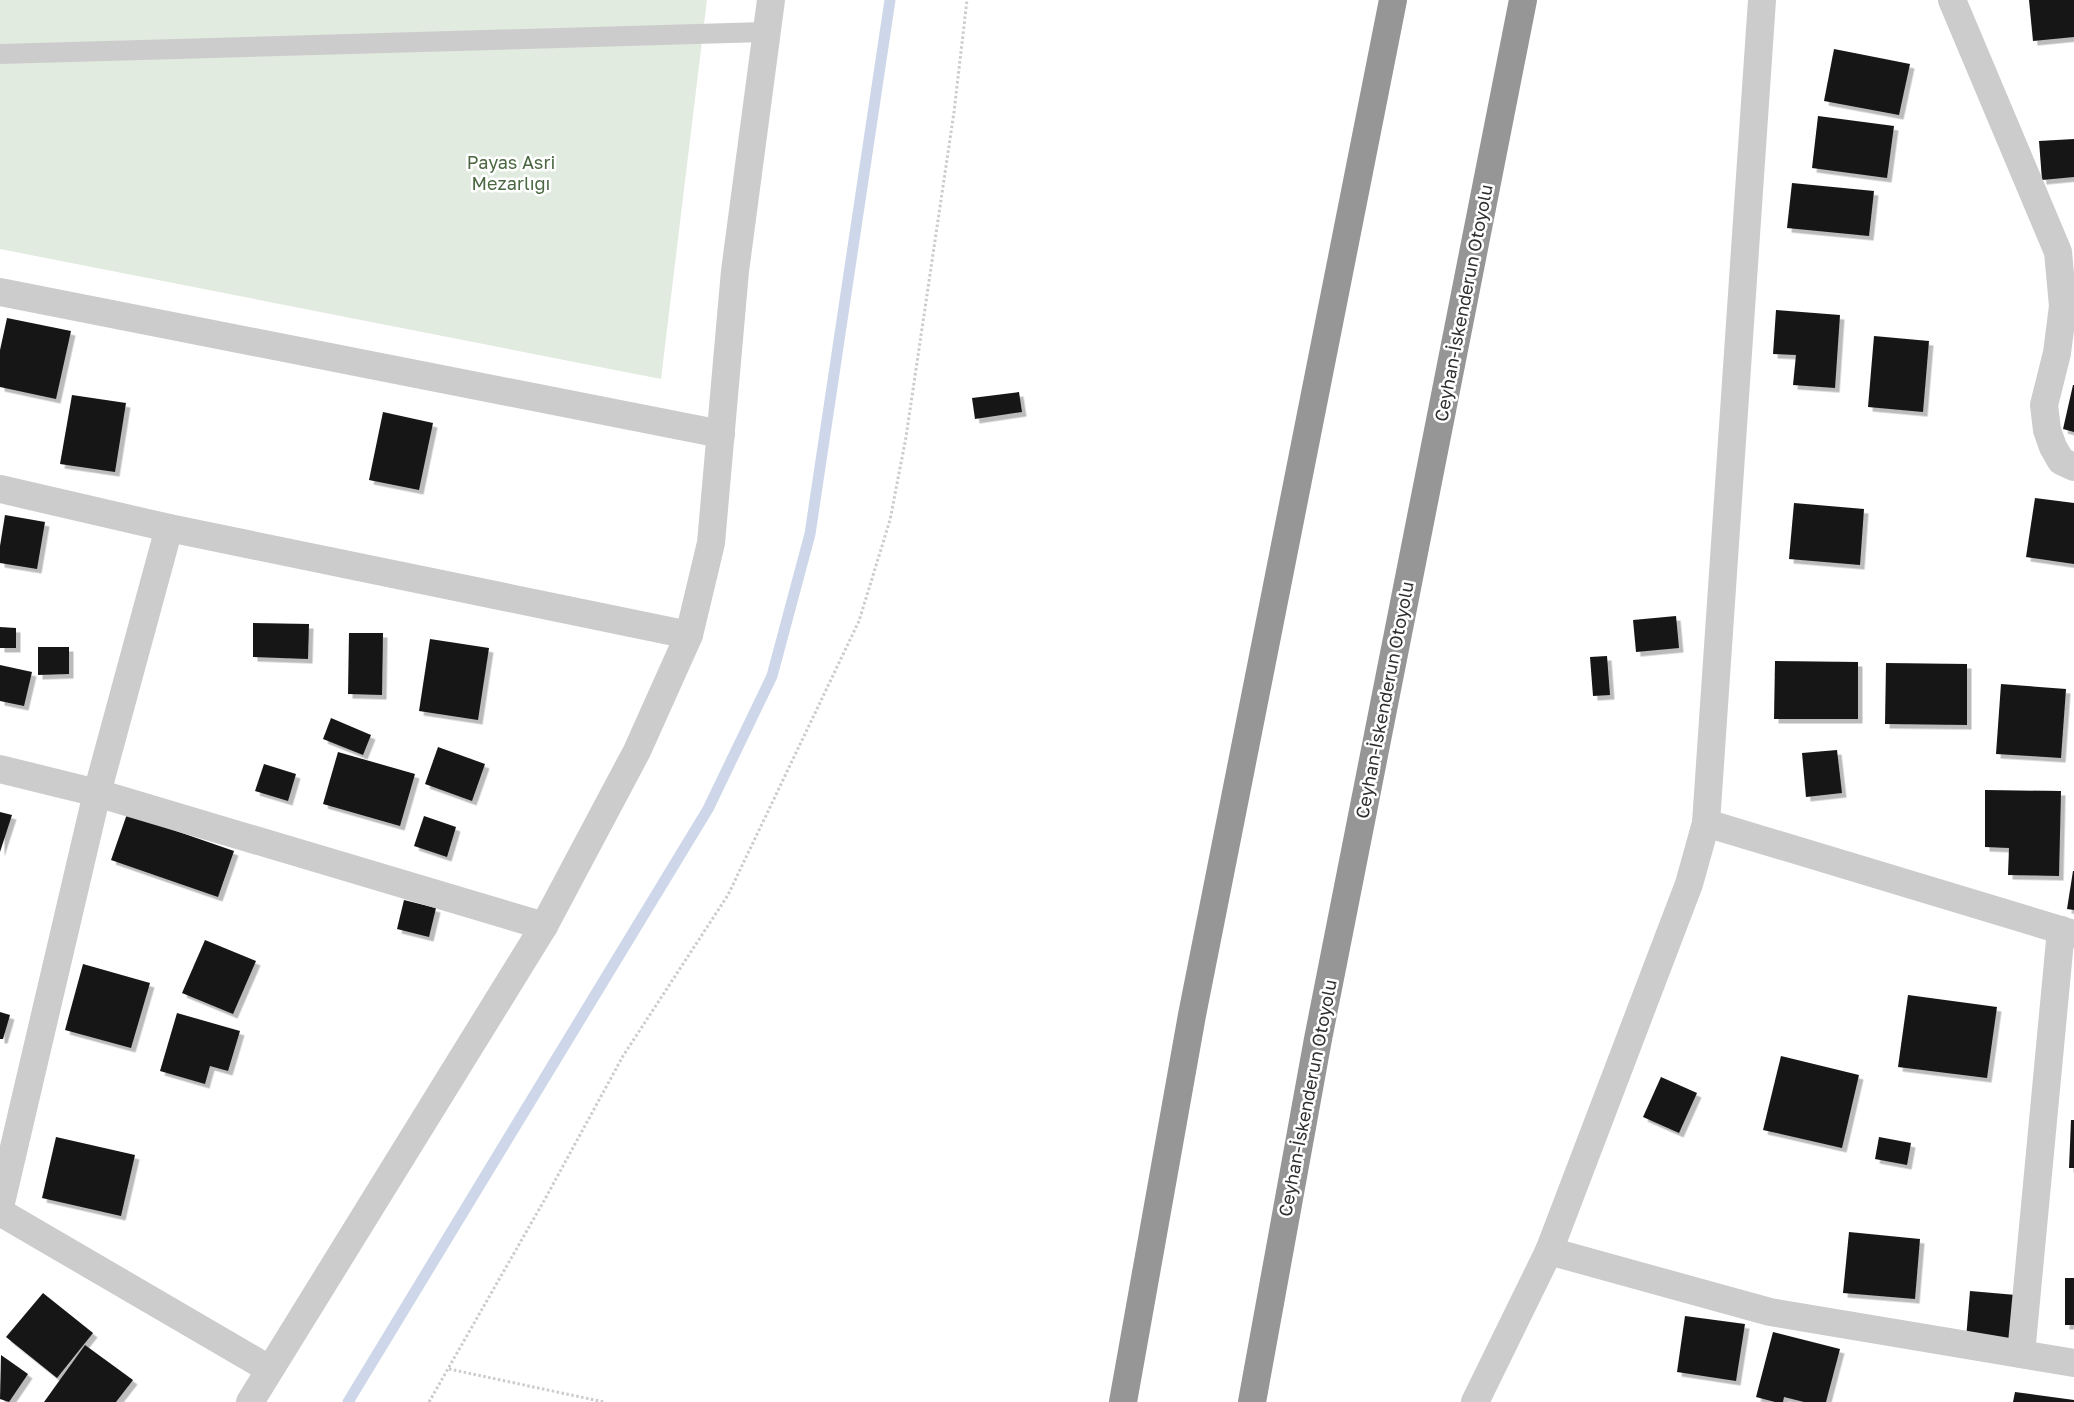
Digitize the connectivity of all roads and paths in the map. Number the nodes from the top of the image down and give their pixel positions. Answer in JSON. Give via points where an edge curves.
{"nodes":[{"id":1,"x":771,"y":0,"type":"edge"},
{"id":2,"x":967,"y":0,"type":"edge"},
{"id":3,"x":1393,"y":0,"type":"edge"},
{"id":4,"x":1523,"y":0,"type":"edge"},
{"id":5,"x":1762,"y":0,"type":"edge"},
{"id":6,"x":1952,"y":0,"type":"edge"},
{"id":7,"x":768,"y":32,"type":"junction"},
{"id":8,"x":0,"y":54,"type":"edge"},
{"id":9,"x":0,"y":292,"type":"edge"},
{"id":10,"x":721,"y":434,"type":"junction"},
{"id":11,"x":2074,"y":467,"type":"edge"},
{"id":12,"x":0,"y":489,"type":"edge"},
{"id":13,"x":169,"y":528,"type":"junction"},
{"id":14,"x":689,"y":635,"type":"junction"},
{"id":15,"x":0,"y":770,"type":"edge"},
{"id":16,"x":97,"y":793,"type":"junction"},
{"id":17,"x":1706,"y":823,"type":"junction"},
{"id":18,"x":544,"y":926,"type":"junction"},
{"id":19,"x":2067,"y":932,"type":"edge"},
{"id":20,"x":0,"y":1207,"type":"edge"},
{"id":21,"x":0,"y":1212,"type":"edge"},
{"id":22,"x":1549,"y":1251,"type":"junction"},
{"id":23,"x":2021,"y":1354,"type":"junction"},
{"id":24,"x":2074,"y":1363,"type":"edge"},
{"id":25,"x":269,"y":1369,"type":"junction"},
{"id":26,"x":449,"y":1369,"type":"junction"},
{"id":27,"x":250,"y":1402,"type":"edge"},
{"id":28,"x":428,"y":1402,"type":"edge"},
{"id":29,"x":604,"y":1402,"type":"edge"},
{"id":30,"x":1123,"y":1402,"type":"edge"},
{"id":31,"x":1252,"y":1402,"type":"edge"},
{"id":32,"x":1475,"y":1402,"type":"edge"}],
"edges":[{"from":1,"to":7,"type":"street"},
{"from":2,"to":26,"type":"path","via":[[954,112],[906,437],[890,520],[859,620],[728,895],[623,1056]]},
{"from":3,"to":30,"type":"highway","via":[[1192,1015]]},
{"from":4,"to":31,"type":"highway","name":"Ceyhan-İskenderun Otoyolu","via":[[1318,1039]]},
{"from":5,"to":17,"type":"street"},
{"from":6,"to":11,"type":"street","via":[[2058,252],[2063,306],[2044,405],[2053,446],[2061,461]]},
{"from":7,"to":8,"type":"lane"},
{"from":7,"to":10,"type":"street","via":[[735,271]]},
{"from":9,"to":10,"type":"street"},
{"from":10,"to":14,"type":"street","via":[[711,543]]},
{"from":12,"to":13,"type":"street"},
{"from":13,"to":14,"type":"street"},
{"from":13,"to":16,"type":"street"},
{"from":14,"to":18,"type":"street","via":[[638,751]]},
{"from":15,"to":16,"type":"street"},
{"from":16,"to":18,"type":"street"},
{"from":16,"to":20,"type":"street"},
{"from":17,"to":19,"type":"street"},
{"from":17,"to":22,"type":"street","via":[[1689,884]]},
{"from":18,"to":25,"type":"street"},
{"from":19,"to":23,"type":"street"},
{"from":21,"to":25,"type":"street"},
{"from":22,"to":23,"type":"street","via":[[1770,1312]]},
{"from":22,"to":32,"type":"street"},
{"from":23,"to":24,"type":"street"},
{"from":25,"to":27,"type":"street"},
{"from":26,"to":28,"type":"path"},
{"from":26,"to":29,"type":"path"}]}
